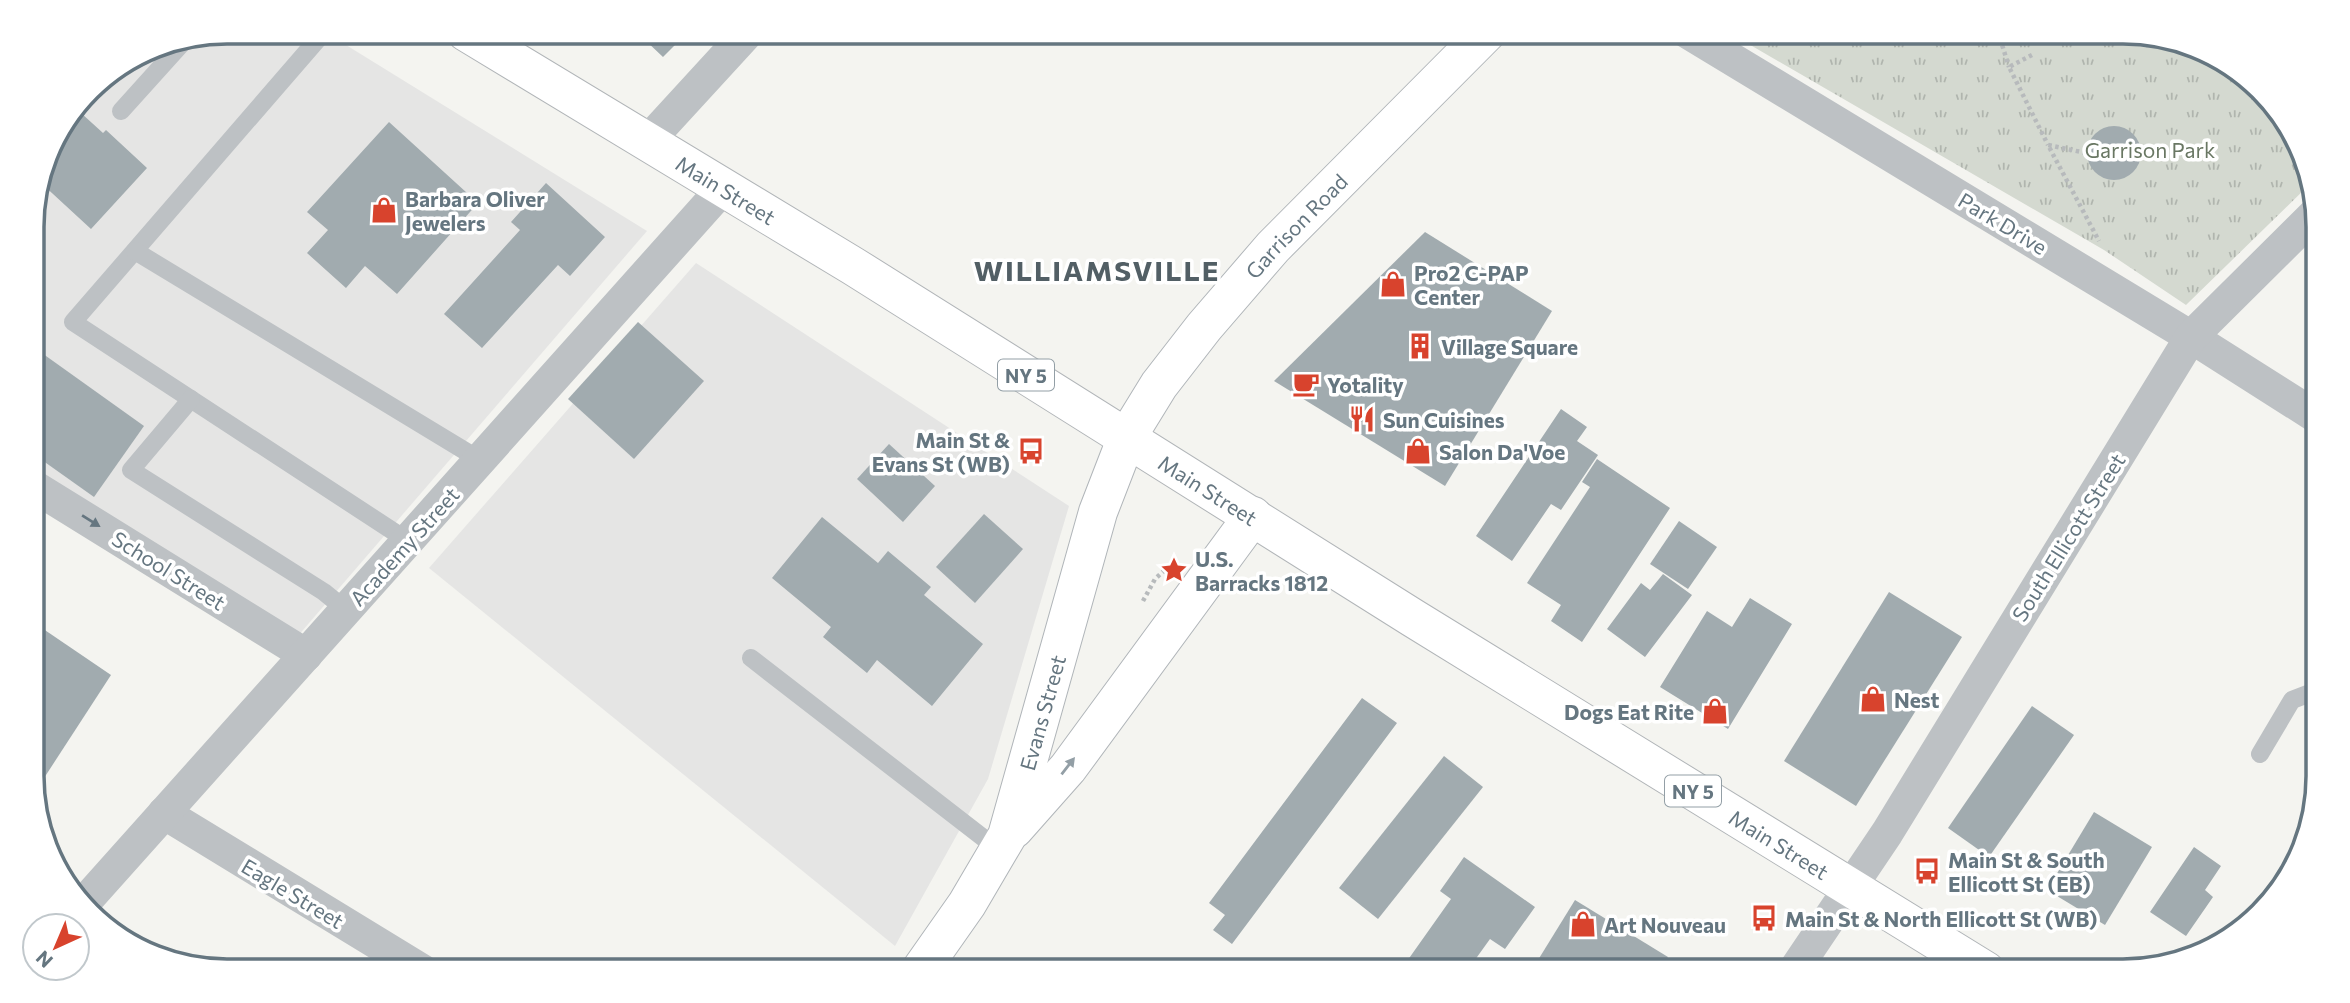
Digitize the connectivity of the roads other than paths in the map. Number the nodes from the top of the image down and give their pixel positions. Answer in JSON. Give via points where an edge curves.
{"nodes":[{"id":1,"x":314,"y":44,"type":"edge"},
{"id":2,"x":486,"y":44,"type":"edge"},
{"id":3,"x":737,"y":44,"type":"edge"},
{"id":4,"x":1475,"y":44,"type":"edge"},
{"id":5,"x":1707,"y":44,"type":"edge"},
{"id":6,"x":176,"y":51,"type":"edge"},
{"id":7,"x":121,"y":111,"type":"dead end"},
{"id":8,"x":648,"y":141,"type":"junction"},
{"id":9,"x":723,"y":187,"type":"junction"},
{"id":10,"x":2306,"y":223,"type":"edge"},
{"id":11,"x":135,"y":251,"type":"junction"},
{"id":12,"x":2191,"y":337,"type":"junction"},
{"id":13,"x":191,"y":399,"type":"junction"},
{"id":14,"x":2306,"y":410,"type":"edge"},
{"id":15,"x":1127,"y":437,"type":"junction"},
{"id":16,"x":480,"y":460,"type":"junction"},
{"id":17,"x":44,"y":493,"type":"edge"},
{"id":18,"x":1253,"y":516,"type":"junction"},
{"id":19,"x":408,"y":541,"type":"junction"},
{"id":20,"x":346,"y":610,"type":"junction"},
{"id":21,"x":306,"y":655,"type":"junction"},
{"id":22,"x":751,"y":658,"type":"dead end"},
{"id":23,"x":2306,"y":695,"type":"edge"},
{"id":24,"x":2260,"y":754,"type":"dead end"},
{"id":25,"x":164,"y":813,"type":"junction"},
{"id":26,"x":1003,"y":843,"type":"junction"},
{"id":27,"x":1850,"y":887,"type":"junction"},
{"id":28,"x":89,"y":897,"type":"edge"},
{"id":29,"x":403,"y":959,"type":"edge"},
{"id":30,"x":928,"y":959,"type":"edge"},
{"id":31,"x":1802,"y":959,"type":"edge"},
{"id":32,"x":1967,"y":959,"type":"edge"}],
"edges":[{"from":1,"to":11,"type":"lane"},
{"from":2,"to":8,"type":"main road","name":"Main Street","number":"NY 5"},
{"from":3,"to":8,"type":"street"},
{"from":4,"to":15,"type":"main road","name":"Garrison Road","via":[[1273,247],[1159,385]]},
{"from":5,"to":12,"type":"street","name":"Park Drive"},
{"from":6,"to":7,"type":"lane"},
{"from":8,"to":9,"type":"main road","name":"Main Street","number":"NY 5"},
{"from":9,"to":15,"type":"main road","name":"Main Street","number":"NY 5"},
{"from":9,"to":16,"type":"street","name":"Academy Street"},
{"from":10,"to":12,"type":"street","name":"South Ellicott Street"},
{"from":11,"to":13,"type":"lane","via":[[74,322]]},
{"from":11,"to":16,"type":"lane"},
{"from":12,"to":14,"type":"street","name":"Park Drive"},
{"from":12,"to":27,"type":"street","name":"South Ellicott Street"},
{"from":13,"to":19,"type":"lane"},
{"from":13,"to":20,"type":"lane","via":[[131,470]]},
{"from":15,"to":18,"type":"main road","name":"Main Street","number":"NY 5"},
{"from":15,"to":26,"type":"main road","name":"Evans Street","via":[[1098,512]]},
{"from":16,"to":19,"type":"street","name":"Academy Street"},
{"from":17,"to":21,"type":"street","name":"School Street","one_way":true},
{"from":26,"to":18,"type":"main road","one_way":true,"via":[[1068,768]]},
{"from":18,"to":27,"type":"main road","name":"Main Street","number":"NY 5"},
{"from":19,"to":20,"type":"street","name":"Academy Street"},
{"from":20,"to":21,"type":"street","name":"Academy Street"},
{"from":21,"to":25,"type":"street","name":"Academy Street"},
{"from":22,"to":26,"type":"lane"},
{"from":23,"to":24,"type":"lane","via":[[2292,700]]},
{"from":25,"to":28,"type":"street","name":"Academy Street"},
{"from":25,"to":29,"type":"street","name":"Eagle Street"},
{"from":26,"to":30,"type":"main road","name":"Evans Street"},
{"from":27,"to":31,"type":"street","name":"South Ellicott Street"},
{"from":27,"to":32,"type":"main road","name":"Main Street","number":"NY 5"}]}
